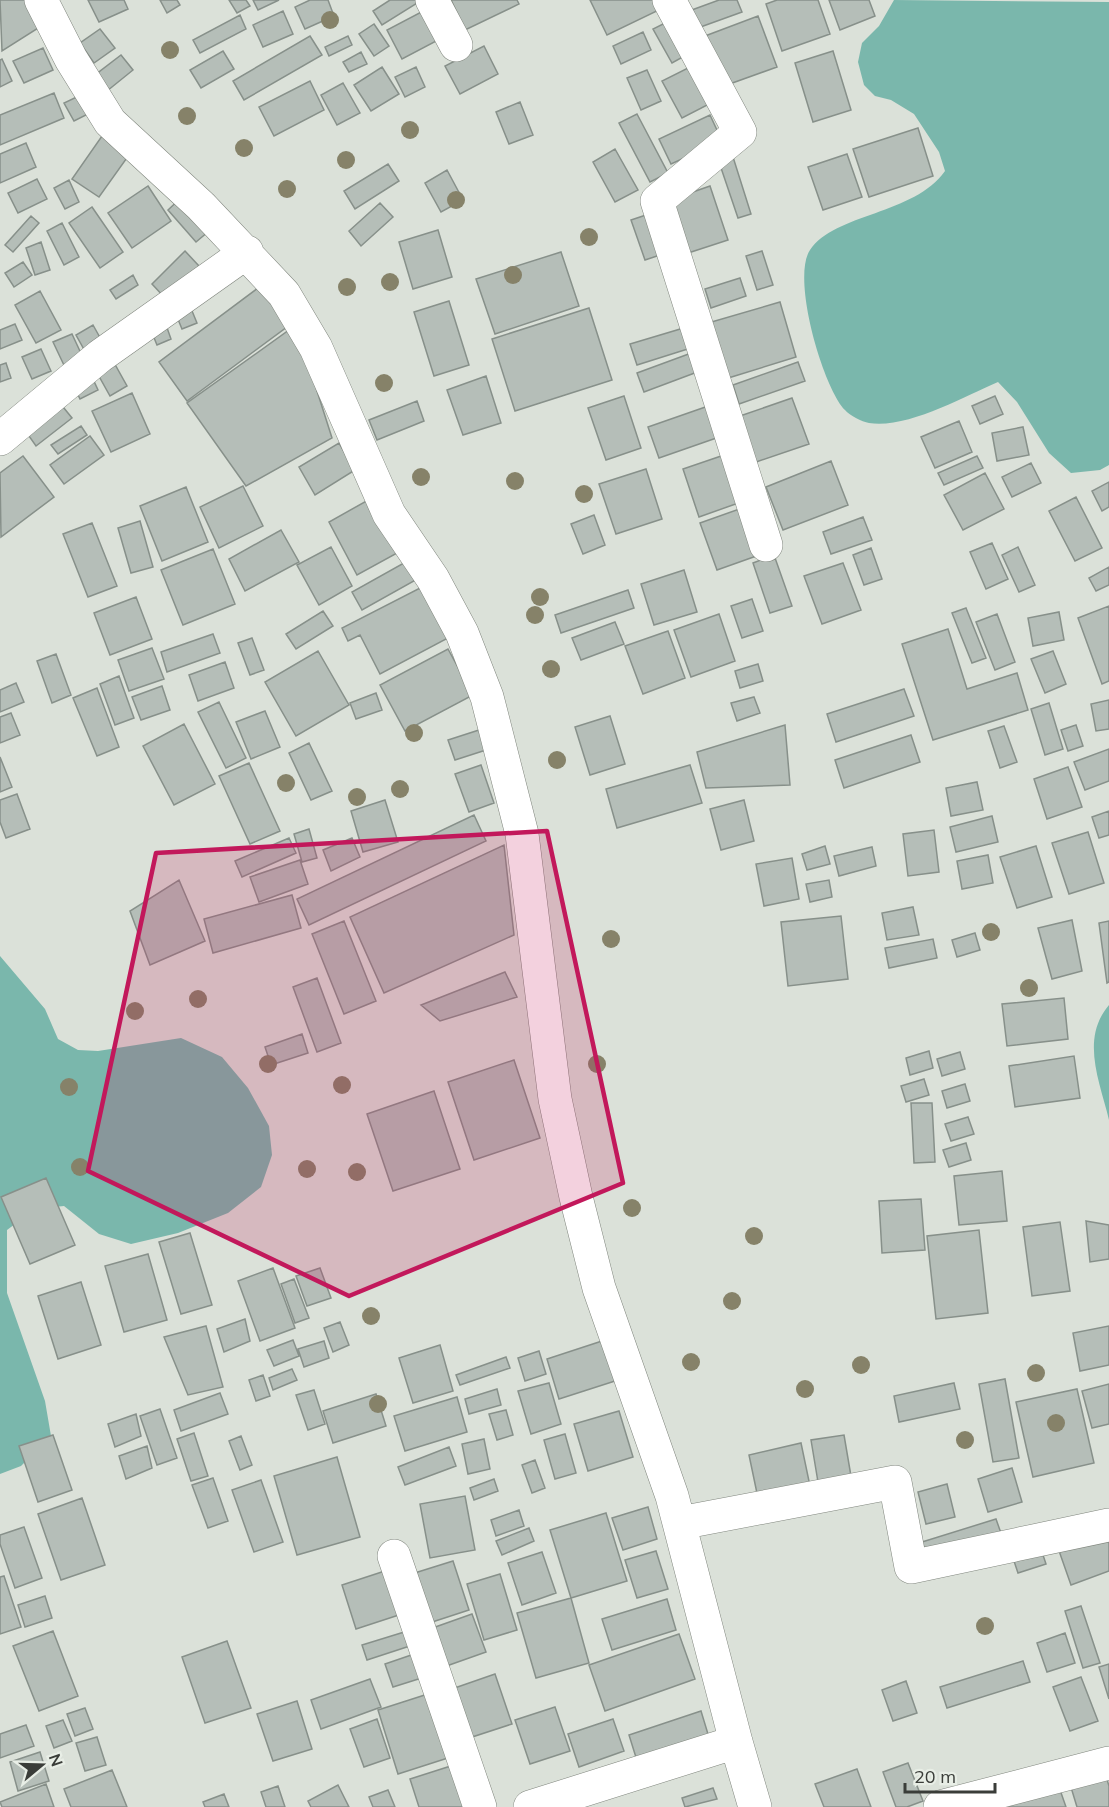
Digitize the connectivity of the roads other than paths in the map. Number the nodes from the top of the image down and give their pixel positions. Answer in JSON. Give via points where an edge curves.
{"nodes":[{"id":1,"x":41,"y":0,"type":"edge"},
{"id":2,"x":432,"y":0,"type":"edge"},
{"id":3,"x":669,"y":0,"type":"edge"},
{"id":4,"x":456,"y":45,"type":"dead end"},
{"id":5,"x":247,"y":252,"type":"junction"},
{"id":6,"x":0,"y":439,"type":"edge"},
{"id":7,"x":766,"y":545,"type":"dead end"},
{"id":8,"x":680,"y":1523,"type":"junction"},
{"id":9,"x":1109,"y":1525,"type":"edge"},
{"id":10,"x":394,"y":1556,"type":"dead end"},
{"id":11,"x":736,"y":1742,"type":"junction"},
{"id":12,"x":1109,"y":1763,"type":"edge"},
{"id":13,"x":480,"y":1807,"type":"edge"},
{"id":14,"x":530,"y":1807,"type":"edge"},
{"id":15,"x":755,"y":1807,"type":"edge"},
{"id":16,"x":940,"y":1807,"type":"edge"}],
"edges":[{"from":1,"to":5,"type":"street","via":[[110,122]]},
{"from":2,"to":4,"type":"street"},
{"from":3,"to":7,"type":"street","via":[[740,132],[657,201]]},
{"from":5,"to":6,"type":"street","via":[[100,356]]},
{"from":5,"to":8,"type":"street","via":[[284,294],[316,348],[389,514],[433,579],[488,697],[522,834],[555,1099],[576,1197],[599,1288]]},
{"from":8,"to":9,"type":"street","via":[[895,1482],[911,1567]]},
{"from":8,"to":11,"type":"street"},
{"from":10,"to":13,"type":"street"},
{"from":11,"to":14,"type":"street"},
{"from":11,"to":15,"type":"street"},
{"from":12,"to":16,"type":"street"}]}
